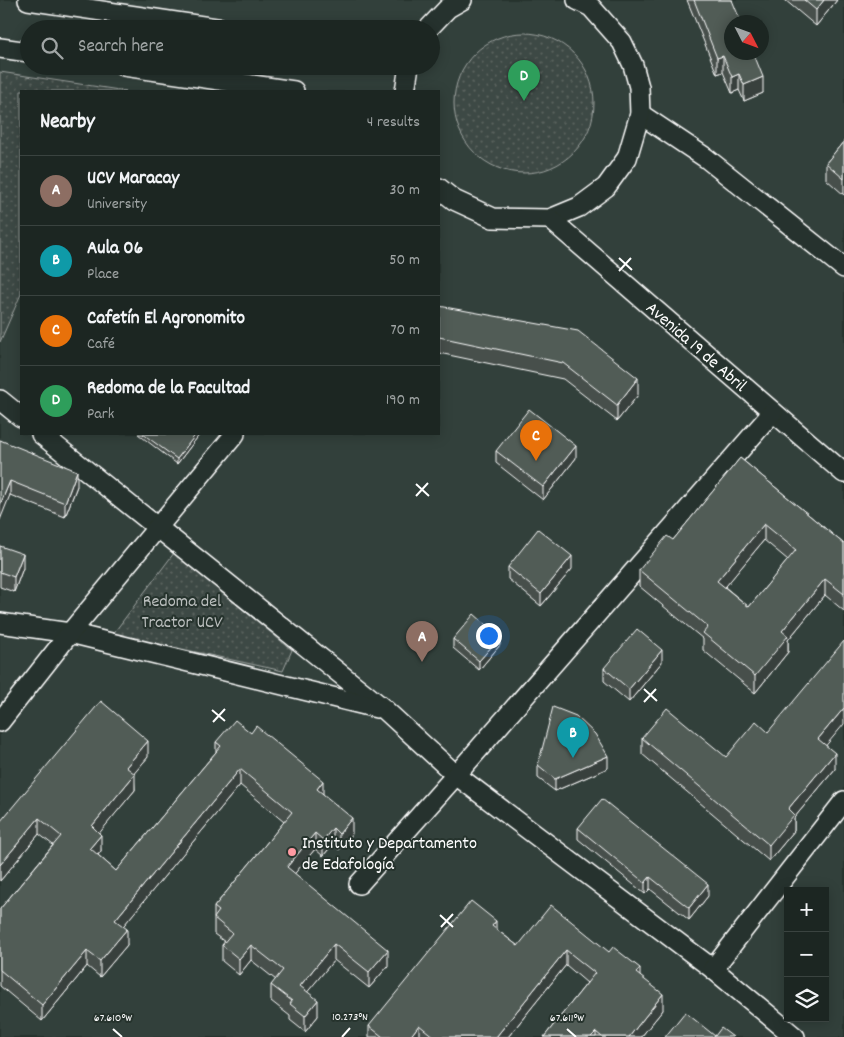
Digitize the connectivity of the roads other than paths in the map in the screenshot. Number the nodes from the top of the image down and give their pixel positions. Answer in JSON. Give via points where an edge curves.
{"nodes":[{"id":1,"x":28,"y":0,"type":"edge"},
{"id":2,"x":462,"y":0,"type":"edge"},
{"id":3,"x":588,"y":2,"type":"edge"},
{"id":4,"x":162,"y":20,"type":"edge"},
{"id":5,"x":437,"y":20,"type":"edge"},
{"id":6,"x":0,"y":48,"type":"edge"},
{"id":7,"x":20,"y":51,"type":"edge"},
{"id":8,"x":185,"y":75,"type":"edge"},
{"id":9,"x":408,"y":75,"type":"edge"},
{"id":10,"x":287,"y":90,"type":"edge"},
{"id":11,"x":405,"y":90,"type":"edge"},
{"id":12,"x":640,"y":114,"type":"junction"},
{"id":13,"x":440,"y":189,"type":"edge"},
{"id":14,"x":550,"y":218,"type":"junction"},
{"id":15,"x":844,"y":268,"type":"edge"},
{"id":16,"x":0,"y":400,"type":"edge"},
{"id":17,"x":773,"y":412,"type":"junction"},
{"id":18,"x":20,"y":416,"type":"edge"},
{"id":19,"x":42,"y":435,"type":"edge"},
{"id":20,"x":234,"y":435,"type":"edge"},
{"id":21,"x":844,"y":474,"type":"edge"},
{"id":22,"x":157,"y":528,"type":"junction"},
{"id":23,"x":0,"y":623,"type":"edge"},
{"id":24,"x":70,"y":633,"type":"junction"},
{"id":25,"x":384,"y":710,"type":"junction"},
{"id":26,"x":0,"y":722,"type":"edge"},
{"id":27,"x":456,"y":775,"type":"junction"},
{"id":28,"x":844,"y":801,"type":"edge"},
{"id":29,"x":359,"y":884,"type":"dead end"},
{"id":30,"x":713,"y":969,"type":"junction"},
{"id":31,"x":795,"y":1037,"type":"edge"}],
"edges":[{"from":1,"to":4,"type":"lane"},
{"from":2,"to":5,"type":"lane"},
{"from":3,"to":12,"type":"lane","via":[[622,42],[633,65],[639,87]]},
{"from":6,"to":7,"type":"lane"},
{"from":8,"to":10,"type":"lane"},
{"from":9,"to":11,"type":"lane"},
{"from":12,"to":14,"type":"lane","via":[[627,158],[606,187],[579,207]]},
{"from":12,"to":15,"type":"lane","via":[[706,158]]},
{"from":13,"to":14,"type":"lane","via":[[454,200],[493,218]]},
{"from":14,"to":17,"type":"lane","name":"Avenida 19 de Abril"},
{"from":16,"to":18,"type":"lane"},
{"from":17,"to":21,"type":"lane","name":"Avenida 19 de Abril"},
{"from":17,"to":27,"type":"lane"},
{"from":19,"to":22,"type":"lane"},
{"from":20,"to":22,"type":"lane"},
{"from":22,"to":24,"type":"lane"},
{"from":22,"to":25,"type":"lane"},
{"from":23,"to":24,"type":"lane"},
{"from":24,"to":25,"type":"lane"},
{"from":24,"to":26,"type":"lane"},
{"from":25,"to":27,"type":"lane"},
{"from":27,"to":29,"type":"lane"},
{"from":27,"to":30,"type":"lane"},
{"from":28,"to":30,"type":"lane"},
{"from":30,"to":31,"type":"lane"}]}
